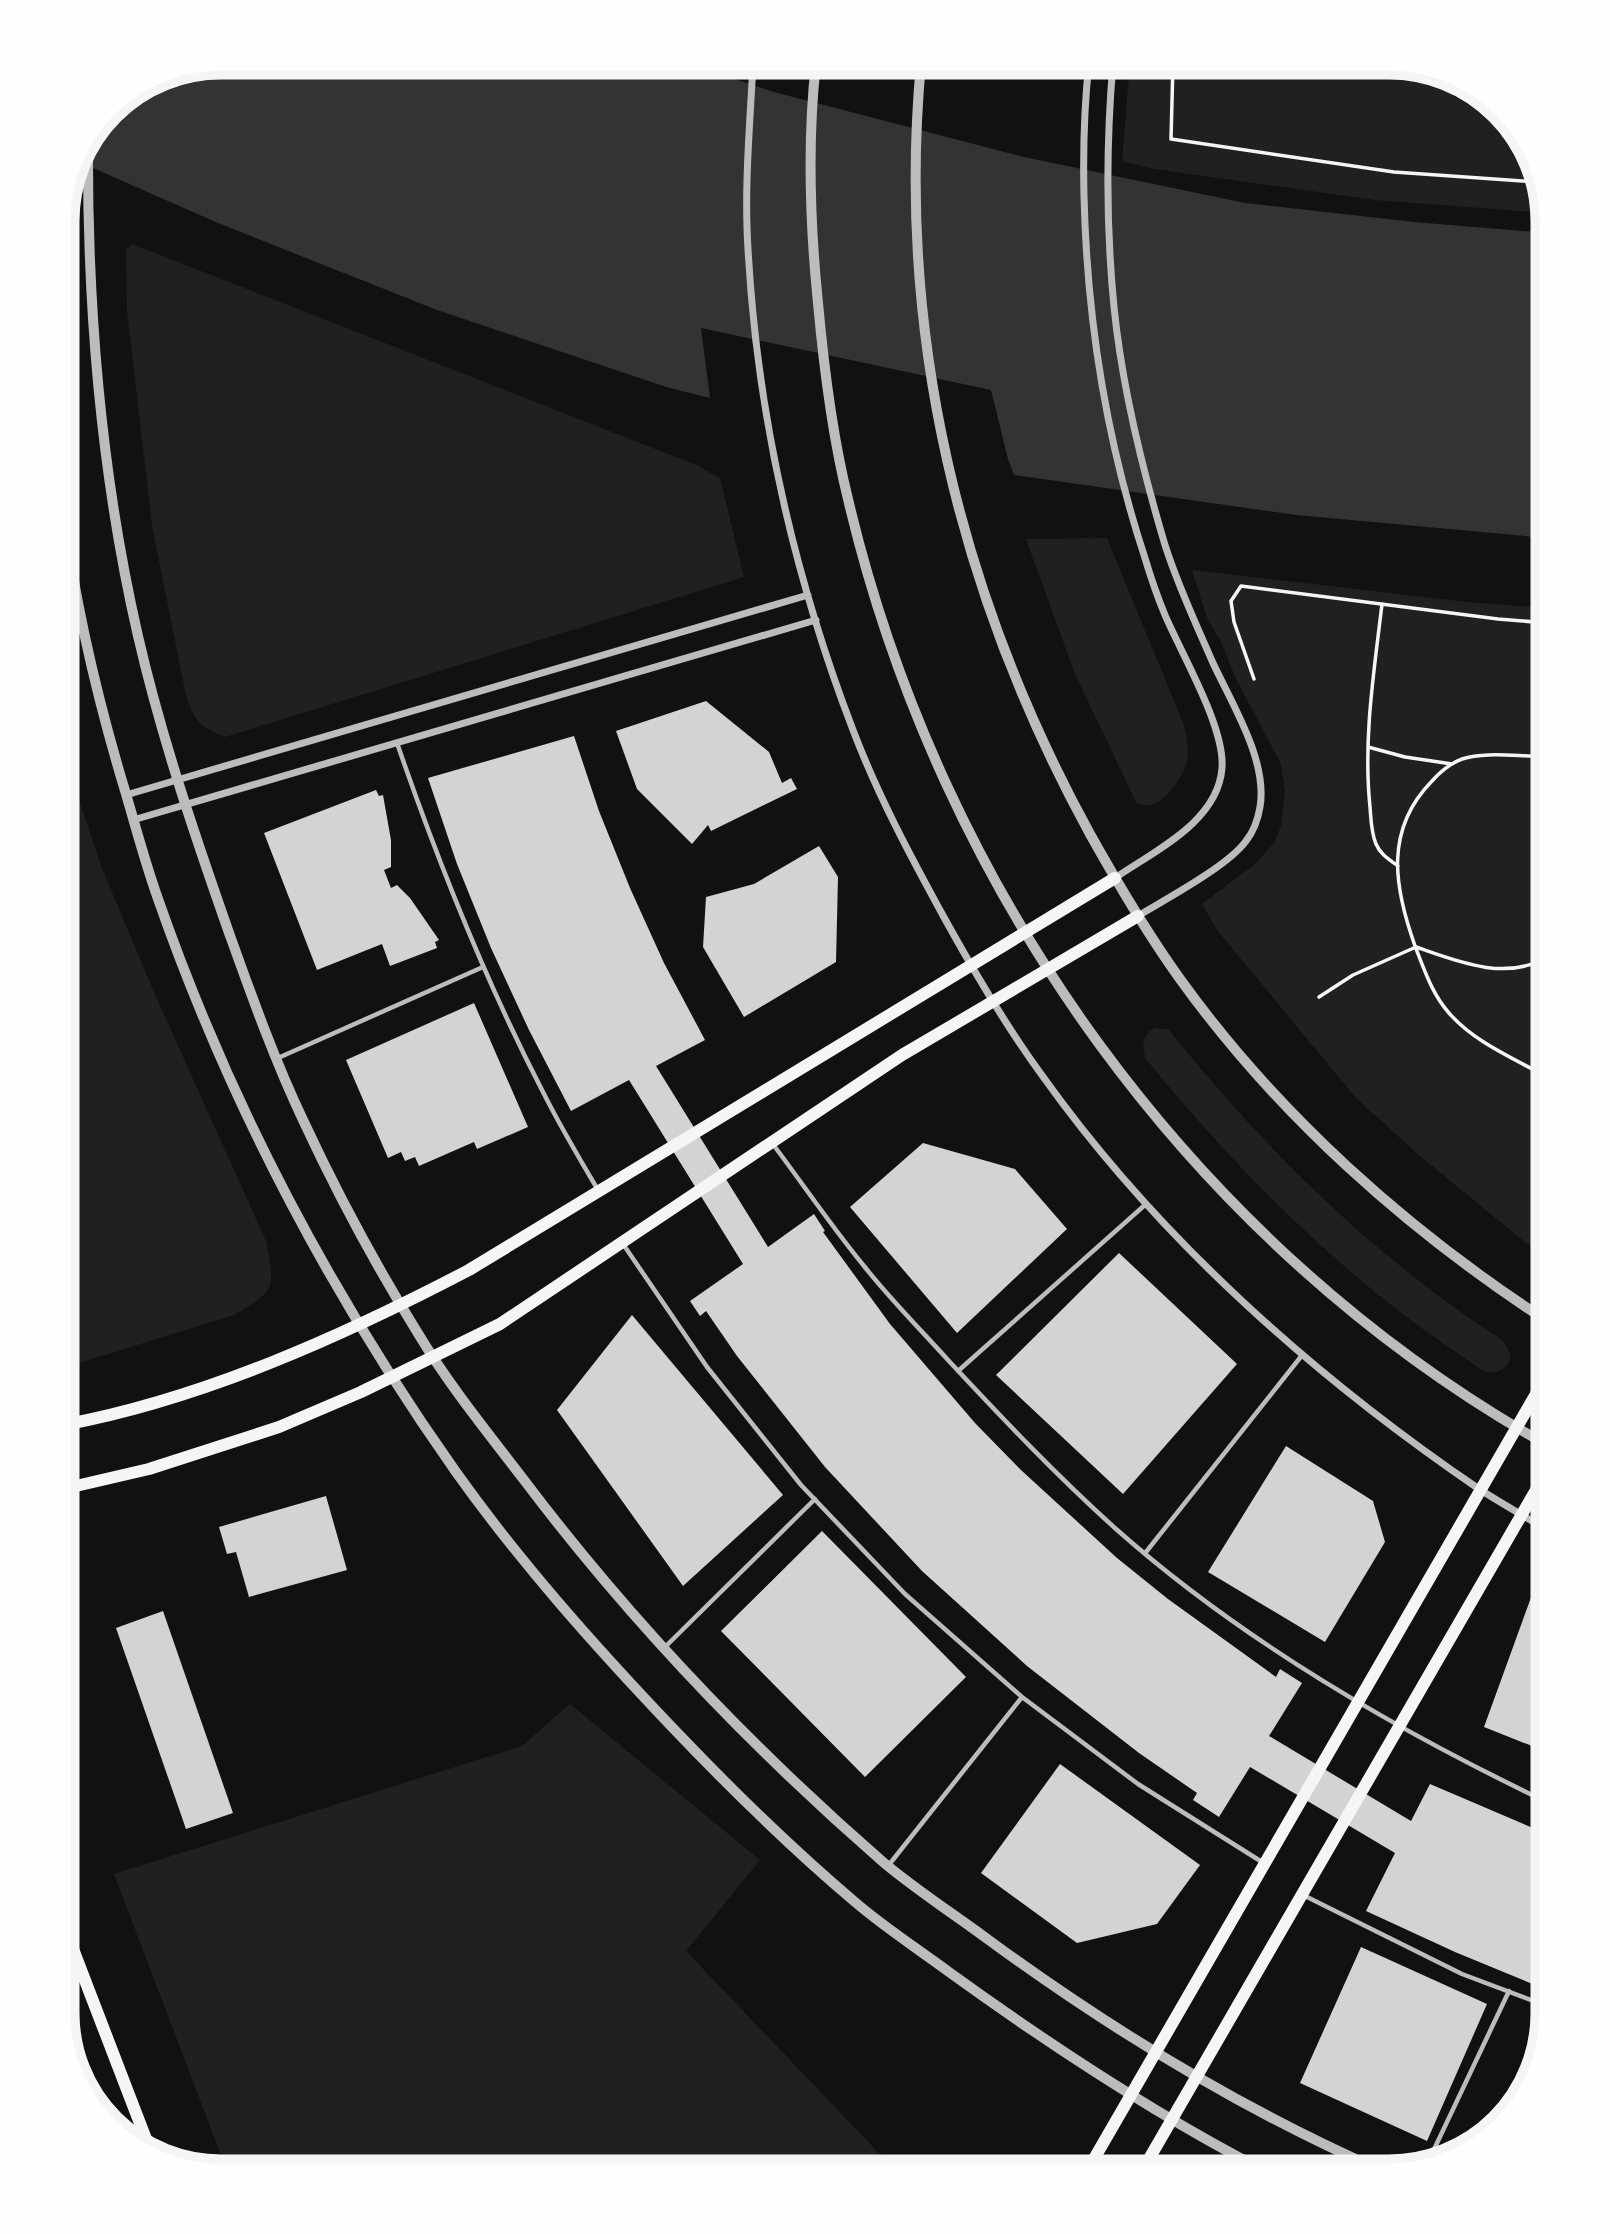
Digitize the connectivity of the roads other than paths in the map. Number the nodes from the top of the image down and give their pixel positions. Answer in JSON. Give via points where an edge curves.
{"nodes":[{"id":1,"x":752,"y":75,"type":"edge"},
{"id":2,"x":815,"y":76,"type":"edge"},
{"id":3,"x":920,"y":76,"type":"edge"},
{"id":4,"x":1088,"y":76,"type":"edge"},
{"id":5,"x":1112,"y":76,"type":"edge"},
{"id":6,"x":88,"y":162,"type":"edge"},
{"id":7,"x":76,"y":586,"type":"edge"},
{"id":8,"x":808,"y":595,"type":"junction"},
{"id":9,"x":816,"y":620,"type":"junction"},
{"id":10,"x":397,"y":743,"type":"junction"},
{"id":11,"x":178,"y":780,"type":"junction"},
{"id":12,"x":126,"y":795,"type":"junction"},
{"id":13,"x":186,"y":804,"type":"junction"},
{"id":14,"x":133,"y":820,"type":"junction"},
{"id":15,"x":1115,"y":878,"type":"junction"},
{"id":16,"x":1138,"y":916,"type":"junction"},
{"id":17,"x":1025,"y":932,"type":"junction"},
{"id":18,"x":971,"y":965,"type":"junction"},
{"id":19,"x":483,"y":967,"type":"junction"},
{"id":20,"x":1047,"y":970,"type":"junction"},
{"id":21,"x":992,"y":1002,"type":"junction"},
{"id":22,"x":277,"y":1058,"type":"junction"},
{"id":23,"x":772,"y":1142,"type":"junction"},
{"id":24,"x":598,"y":1191,"type":"junction"},
{"id":25,"x":1147,"y":1204,"type":"junction"},
{"id":26,"x":622,"y":1243,"type":"junction"},
{"id":27,"x":401,"y":1304,"type":"junction"},
{"id":28,"x":1535,"y":1313,"type":"edge"},
{"id":29,"x":360,"y":1324,"type":"junction"},
{"id":30,"x":1303,"y":1354,"type":"junction"},
{"id":31,"x":434,"y":1357,"type":"junction"},
{"id":32,"x":958,"y":1371,"type":"junction"},
{"id":33,"x":393,"y":1377,"type":"junction"},
{"id":34,"x":1535,"y":1396,"type":"edge"},
{"id":35,"x":75,"y":1422,"type":"edge"},
{"id":36,"x":1517,"y":1428,"type":"junction"},
{"id":37,"x":1535,"y":1438,"type":"edge"},
{"id":38,"x":75,"y":1486,"type":"edge"},
{"id":39,"x":1481,"y":1490,"type":"junction"},
{"id":40,"x":1535,"y":1492,"type":"edge"},
{"id":41,"x":815,"y":1499,"type":"junction"},
{"id":42,"x":1522,"y":1515,"type":"junction"},
{"id":43,"x":1535,"y":1523,"type":"edge"},
{"id":44,"x":1146,"y":1552,"type":"junction"},
{"id":45,"x":664,"y":1648,"type":"junction"},
{"id":46,"x":1022,"y":1697,"type":"junction"},
{"id":47,"x":1359,"y":1702,"type":"junction"},
{"id":48,"x":1400,"y":1727,"type":"junction"},
{"id":49,"x":1535,"y":1796,"type":"edge"},
{"id":50,"x":1266,"y":1864,"type":"junction"},
{"id":51,"x":888,"y":1866,"type":"junction"},
{"id":52,"x":1303,"y":1895,"type":"junction"},
{"id":53,"x":75,"y":1954,"type":"edge"},
{"id":54,"x":1509,"y":1992,"type":"junction"},
{"id":55,"x":1535,"y":2002,"type":"edge"},
{"id":56,"x":1156,"y":2053,"type":"junction"},
{"id":57,"x":1197,"y":2077,"type":"junction"},
{"id":58,"x":1131,"y":2095,"type":"junction"},
{"id":59,"x":1172,"y":2119,"type":"junction"},
{"id":60,"x":145,"y":2137,"type":"edge"},
{"id":61,"x":1433,"y":2152,"type":"edge"},
{"id":62,"x":1094,"y":2159,"type":"edge"},
{"id":63,"x":1149,"y":2159,"type":"edge"},
{"id":64,"x":1243,"y":2159,"type":"edge"},
{"id":65,"x":1355,"y":2159,"type":"edge"}],
"edges":[{"from":1,"to":8,"type":"street","via":[[747,246],[758,361],[786,513]]},
{"from":2,"to":17,"type":"street","via":[[811,184],[814,263],[823,361],[847,499],[913,709],[971,835]]},
{"from":3,"to":15,"type":"street","via":[[918,256],[933,388],[952,485],[1011,670],[1064,786]]},
{"from":4,"to":15,"type":"street","via":[[1085,239],[1091,313],[1112,442],[1165,614],[1213,722],[1222,769],[1208,807],[1189,827]]},
{"from":5,"to":16,"type":"street","via":[[1107,137],[1109,237],[1114,309],[1135,436],[1186,603],[1250,744],[1262,788],[1256,824],[1245,843]]},
{"from":6,"to":11,"type":"street","via":[[91,293],[116,520],[137,631]]},
{"from":7,"to":12,"type":"street","via":[[85,640]]},
{"from":8,"to":9,"type":"street"},
{"from":8,"to":11,"type":"street"},
{"from":9,"to":10,"type":"street"},
{"from":9,"to":18,"type":"street","via":[[877,786],[914,864]]},
{"from":10,"to":13,"type":"street"},
{"from":10,"to":19,"type":"lane"},
{"from":11,"to":12,"type":"street"},
{"from":11,"to":13,"type":"street"},
{"from":12,"to":14,"type":"street"},
{"from":13,"to":14,"type":"street"},
{"from":13,"to":22,"type":"street"},
{"from":14,"to":29,"type":"street","via":[[192,992],[252,1124]]},
{"from":15,"to":16,"type":"street"},
{"from":15,"to":17,"type":"main road"},
{"from":16,"to":20,"type":"main road"},
{"from":16,"to":28,"type":"street","via":[[1215,1025],[1318,1138],[1448,1253]]},
{"from":17,"to":18,"type":"main road"},
{"from":17,"to":20,"type":"street"},
{"from":18,"to":21,"type":"street"},
{"from":18,"to":24,"type":"main road"},
{"from":19,"to":22,"type":"lane"},
{"from":19,"to":24,"type":"lane","via":[[543,1093]]},
{"from":20,"to":21,"type":"main road"},
{"from":20,"to":36,"type":"street","via":[[1134,1091],[1244,1214],[1384,1337]]},
{"from":21,"to":23,"type":"main road","via":[[902,1055]]},
{"from":21,"to":25,"type":"street","via":[[1044,1079]]},
{"from":22,"to":27,"type":"street","via":[[303,1120]]},
{"from":23,"to":26,"type":"main road"},
{"from":23,"to":32,"type":"lane","via":[[863,1266]]},
{"from":24,"to":27,"type":"main road","via":[[469,1270]]},
{"from":25,"to":30,"type":"street"},
{"from":25,"to":32,"type":"lane"},
{"from":26,"to":31,"type":"main road","via":[[500,1324]]},
{"from":26,"to":41,"type":"lane","via":[[707,1367]]},
{"from":27,"to":29,"type":"main road"},
{"from":27,"to":31,"type":"street"},
{"from":29,"to":33,"type":"street"},
{"from":29,"to":35,"type":"main road","via":[[258,1368],[133,1409]]},
{"from":30,"to":39,"type":"street"},
{"from":30,"to":44,"type":"lane"},
{"from":31,"to":33,"type":"main road"},
{"from":31,"to":45,"type":"street","via":[[544,1506]]},
{"from":32,"to":44,"type":"lane","via":[[1059,1475]]},
{"from":33,"to":38,"type":"main road","via":[[279,1427],[149,1469]]},
{"from":33,"to":58,"type":"street","via":[[457,1473],[555,1598],[724,1782],[857,1904],[1000,2009]]},
{"from":34,"to":36,"type":"main road"},
{"from":36,"to":37,"type":"street"},
{"from":36,"to":39,"type":"main road"},
{"from":39,"to":42,"type":"street"},
{"from":39,"to":47,"type":"main road"},
{"from":40,"to":42,"type":"main road"},
{"from":41,"to":45,"type":"lane"},
{"from":41,"to":46,"type":"lane","via":[[905,1594]]},
{"from":42,"to":43,"type":"street"},
{"from":42,"to":48,"type":"main road"},
{"from":44,"to":47,"type":"lane","via":[[1294,1663]]},
{"from":45,"to":51,"type":"street","via":[[758,1747]]},
{"from":46,"to":50,"type":"lane","via":[[1138,1784]]},
{"from":46,"to":51,"type":"lane"},
{"from":47,"to":48,"type":"lane"},
{"from":47,"to":50,"type":"main road"},
{"from":48,"to":49,"type":"lane"},
{"from":48,"to":52,"type":"main road"},
{"from":50,"to":56,"type":"main road"},
{"from":51,"to":56,"type":"street","via":[[1039,1977]]},
{"from":52,"to":54,"type":"lane","via":[[1462,1974]]},
{"from":52,"to":57,"type":"main road"},
{"from":53,"to":60,"type":"main road"},
{"from":54,"to":55,"type":"lane"},
{"from":54,"to":61,"type":"lane"},
{"from":56,"to":57,"type":"street"},
{"from":56,"to":58,"type":"main road"},
{"from":57,"to":59,"type":"main road"},
{"from":57,"to":65,"type":"street"},
{"from":58,"to":59,"type":"street"},
{"from":58,"to":62,"type":"main road"},
{"from":59,"to":63,"type":"main road"},
{"from":59,"to":64,"type":"street"}]}
